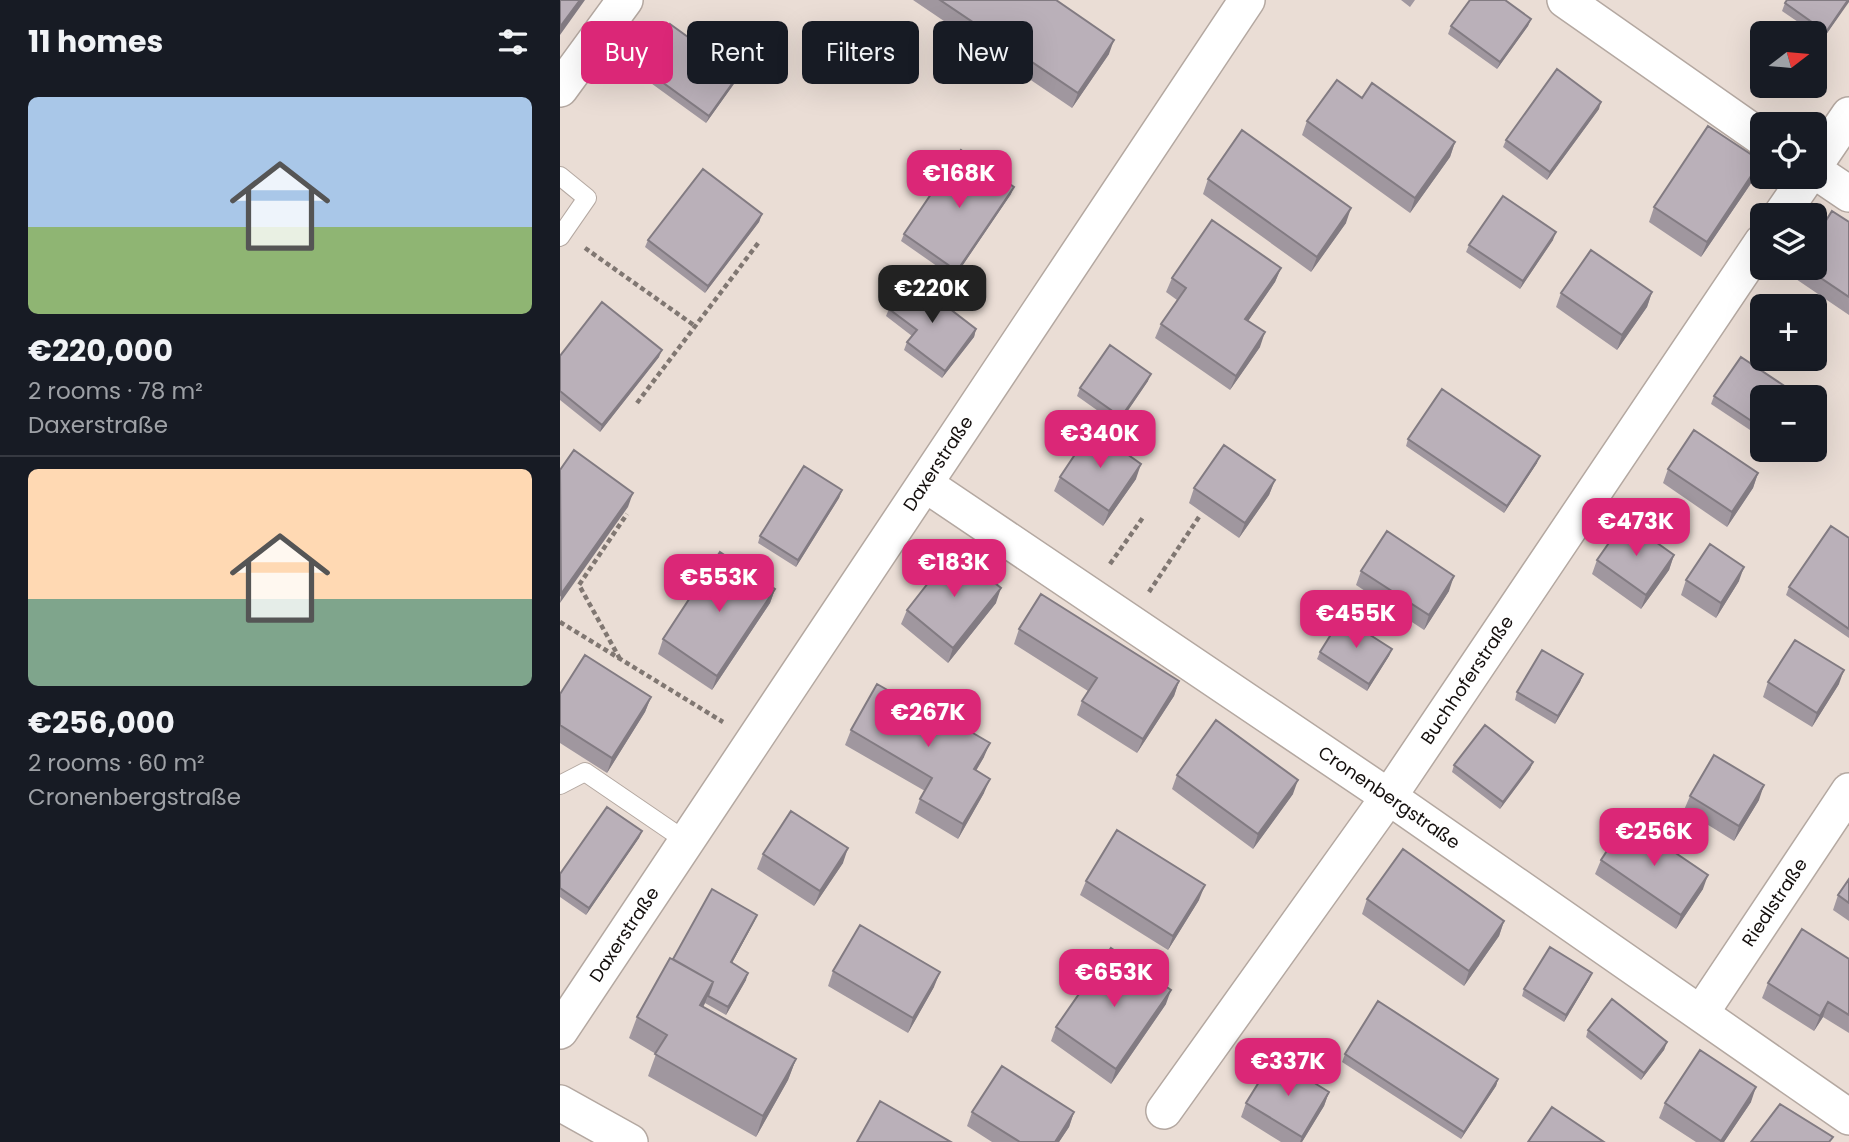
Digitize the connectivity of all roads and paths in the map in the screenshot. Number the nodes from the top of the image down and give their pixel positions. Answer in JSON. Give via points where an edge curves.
{"nodes":[{"id":1,"x":625,"y":0,"type":"edge"},
{"id":2,"x":1247,"y":0,"type":"edge"},
{"id":3,"x":1565,"y":0,"type":"edge"},
{"id":4,"x":560,"y":89,"type":"edge"},
{"id":5,"x":1849,"y":115,"type":"edge"},
{"id":6,"x":1750,"y":130,"type":"edge"},
{"id":7,"x":1827,"y":147,"type":"edge"},
{"id":8,"x":560,"y":176,"type":"edge"},
{"id":9,"x":1827,"y":179,"type":"edge"},
{"id":10,"x":1849,"y":194,"type":"edge"},
{"id":11,"x":562,"y":235,"type":"edge"},
{"id":12,"x":759,"y":242,"type":"dead end"},
{"id":13,"x":1750,"y":260,"type":"edge"},
{"id":14,"x":695,"y":326,"type":"junction"},
{"id":15,"x":637,"y":403,"type":"dead end"},
{"id":16,"x":925,"y":484,"type":"junction"},
{"id":17,"x":627,"y":514,"type":"edge"},
{"id":18,"x":1144,"y":516,"type":"dead end"},
{"id":19,"x":1199,"y":517,"type":"dead end"},
{"id":20,"x":1088,"y":594,"type":"junction"},
{"id":21,"x":1130,"y":620,"type":"junction"},
{"id":22,"x":560,"y":622,"type":"edge"},
{"id":23,"x":622,"y":661,"type":"junction"},
{"id":24,"x":754,"y":741,"type":"junction"},
{"id":25,"x":560,"y":785,"type":"edge"},
{"id":26,"x":1849,"y":791,"type":"edge"},
{"id":27,"x":1389,"y":797,"type":"junction"},
{"id":28,"x":686,"y":841,"type":"junction"},
{"id":29,"x":1701,"y":1013,"type":"junction"},
{"id":30,"x":560,"y":1031,"type":"edge"},
{"id":31,"x":560,"y":1103,"type":"edge"},
{"id":32,"x":1164,"y":1111,"type":"dead end"},
{"id":33,"x":1849,"y":1117,"type":"edge"},
{"id":34,"x":630,"y":1142,"type":"edge"}],
"edges":[{"from":1,"to":4,"type":"street"},
{"from":2,"to":16,"type":"street","name":"Daxerstraße"},
{"from":3,"to":6,"type":"street"},
{"from":5,"to":7,"type":"street"},
{"from":8,"to":11,"type":"lane","via":[[587,198]]},
{"from":9,"to":10,"type":"street"},
{"from":11,"to":14,"type":"path"},
{"from":12,"to":14,"type":"path"},
{"from":13,"to":27,"type":"street","name":"Buchhoferstraße"},
{"from":14,"to":15,"type":"path"},
{"from":16,"to":20,"type":"street","name":"Cronenbergstraße"},
{"from":16,"to":24,"type":"street","name":"Daxerstraße"},
{"from":17,"to":23,"type":"path","via":[[579,585]]},
{"from":18,"to":20,"type":"path"},
{"from":19,"to":21,"type":"path"},
{"from":20,"to":21,"type":"street","name":"Cronenbergstraße"},
{"from":21,"to":27,"type":"street","name":"Cronenbergstraße"},
{"from":22,"to":23,"type":"path"},
{"from":23,"to":24,"type":"path"},
{"from":24,"to":28,"type":"street","name":"Daxerstraße"},
{"from":25,"to":28,"type":"lane","via":[[584,772]]},
{"from":26,"to":29,"type":"street","name":"Riedlstraße"},
{"from":27,"to":29,"type":"street","name":"Cronenbergstraße"},
{"from":27,"to":32,"type":"street","name":"Buchhoferstraße"},
{"from":28,"to":30,"type":"street","name":"Daxerstraße"},
{"from":29,"to":33,"type":"street","name":"Cronenbergstraße"},
{"from":31,"to":34,"type":"street"}]}
